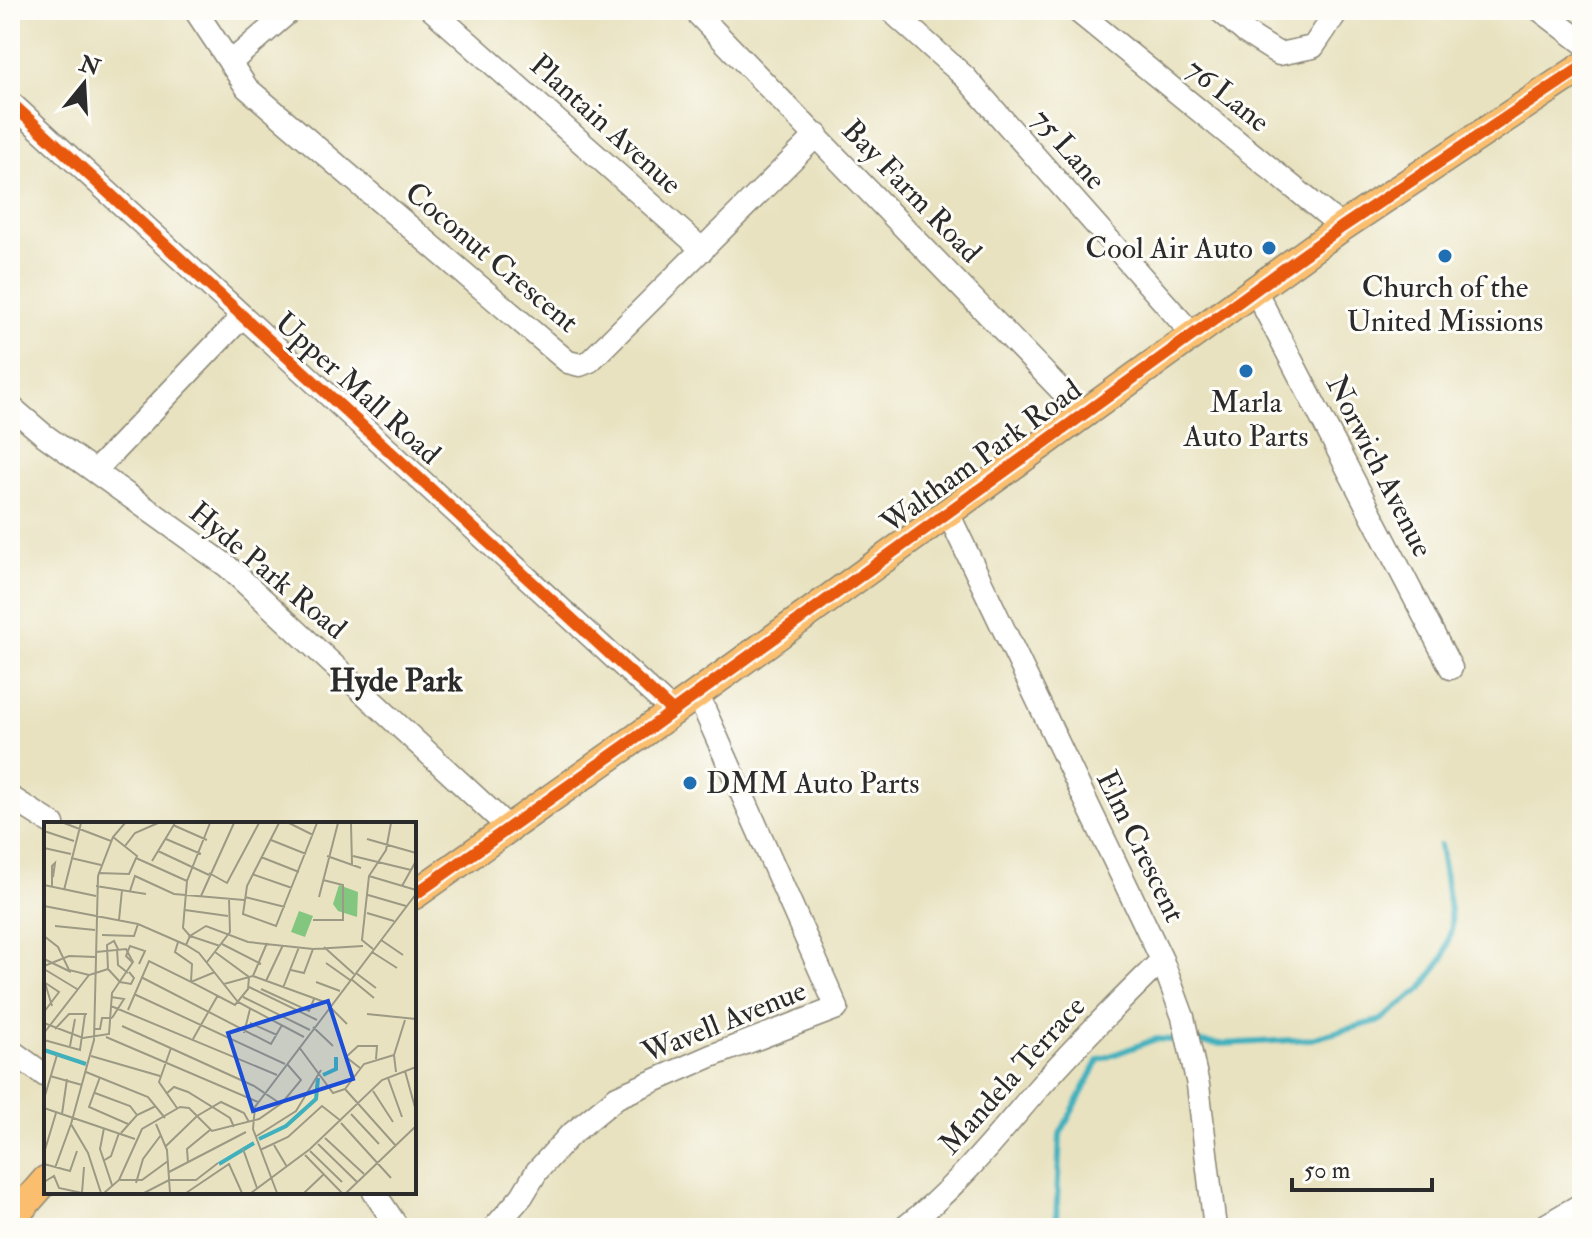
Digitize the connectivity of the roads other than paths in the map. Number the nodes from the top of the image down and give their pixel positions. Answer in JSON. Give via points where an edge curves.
{"nodes":[{"id":1,"x":195,"y":10,"type":"edge"},
{"id":2,"x":291,"y":10,"type":"edge"},
{"id":3,"x":432,"y":10,"type":"edge"},
{"id":4,"x":694,"y":10,"type":"edge"},
{"id":5,"x":890,"y":10,"type":"edge"},
{"id":6,"x":1076,"y":10,"type":"edge"},
{"id":7,"x":1219,"y":10,"type":"edge"},
{"id":8,"x":1338,"y":10,"type":"edge"},
{"id":9,"x":1540,"y":10,"type":"edge"},
{"id":10,"x":1582,"y":42,"type":"edge"},
{"id":11,"x":230,"y":63,"type":"junction"},
{"id":12,"x":1582,"y":67,"type":"edge"},
{"id":13,"x":10,"y":102,"type":"edge"},
{"id":14,"x":817,"y":135,"type":"junction"},
{"id":15,"x":1342,"y":227,"type":"junction"},
{"id":16,"x":703,"y":250,"type":"junction"},
{"id":17,"x":1256,"y":292,"type":"junction"},
{"id":18,"x":241,"y":318,"type":"junction"},
{"id":19,"x":1194,"y":336,"type":"junction"},
{"id":20,"x":10,"y":406,"type":"edge"},
{"id":21,"x":1085,"y":415,"type":"junction"},
{"id":22,"x":95,"y":471,"type":"junction"},
{"id":23,"x":947,"y":511,"type":"junction"},
{"id":24,"x":1451,"y":668,"type":"dead end"},
{"id":25,"x":697,"y":693,"type":"junction"},
{"id":26,"x":672,"y":711,"type":"junction"},
{"id":27,"x":10,"y":797,"type":"edge"},
{"id":28,"x":50,"y":822,"type":"edge"},
{"id":29,"x":509,"y":828,"type":"junction"},
{"id":30,"x":416,"y":894,"type":"edge"},
{"id":31,"x":1162,"y":960,"type":"junction"},
{"id":32,"x":10,"y":1050,"type":"edge"},
{"id":33,"x":44,"y":1075,"type":"edge"},
{"id":34,"x":44,"y":1182,"type":"edge"},
{"id":35,"x":375,"y":1194,"type":"edge"},
{"id":36,"x":1582,"y":1204,"type":"edge"},
{"id":37,"x":10,"y":1221,"type":"edge"},
{"id":38,"x":398,"y":1228,"type":"edge"},
{"id":39,"x":494,"y":1228,"type":"edge"},
{"id":40,"x":904,"y":1228,"type":"edge"},
{"id":41,"x":1215,"y":1228,"type":"edge"},
{"id":42,"x":1541,"y":1228,"type":"edge"}],
"edges":[{"from":1,"to":11,"type":"street","name":"Coconut Crescent"},
{"from":2,"to":11,"type":"street"},
{"from":3,"to":16,"type":"street","name":"Plantain Avenue"},
{"from":4,"to":14,"type":"street","name":"Bay Farm Road"},
{"from":5,"to":19,"type":"street","name":"75 Lane","via":[[965,77]]},
{"from":6,"to":15,"type":"street","name":"76 Lane"},
{"from":7,"to":8,"type":"street","via":[[1279,54],[1313,47]]},
{"from":9,"to":10,"type":"street"},
{"from":11,"to":16,"type":"street","name":"Coconut Crescent","via":[[247,88],[568,362],[590,361]]},
{"from":12,"to":15,"type":"main road","name":"Waltham Park Road"},
{"from":13,"to":18,"type":"street","name":"Upper Mall Road"},
{"from":14,"to":16,"type":"street","name":"Coconut Crescent"},
{"from":14,"to":21,"type":"street","name":"Bay Farm Road"},
{"from":15,"to":17,"type":"main road","name":"Waltham Park Road"},
{"from":17,"to":19,"type":"main road","name":"Waltham Park Road"},
{"from":17,"to":24,"type":"street","name":"Norwich Avenue"},
{"from":18,"to":22,"type":"street"},
{"from":18,"to":26,"type":"street","name":"Upper Mall Road"},
{"from":19,"to":21,"type":"main road","name":"Waltham Park Road"},
{"from":20,"to":22,"type":"street","name":"Hyde Park Road"},
{"from":21,"to":23,"type":"main road","name":"Waltham Park Road"},
{"from":22,"to":29,"type":"street","name":"Hyde Park Road","via":[[227,566]]},
{"from":23,"to":25,"type":"main road","name":"Waltham Park Road"},
{"from":23,"to":31,"type":"street","name":"Elm Crescent"},
{"from":25,"to":26,"type":"main road","name":"Waltham Park Road"},
{"from":25,"to":39,"type":"street","name":"Wavell Avenue","via":[[837,1008],[617,1097],[569,1136]]},
{"from":26,"to":29,"type":"main road","name":"Waltham Park Road"},
{"from":27,"to":28,"type":"street"},
{"from":29,"to":30,"type":"main road","name":"Waltham Park Road"},
{"from":31,"to":40,"type":"street","name":"Mandela Terrace","via":[[979,1160]]},
{"from":31,"to":41,"type":"street","name":"Elm Crescent","via":[[1183,1017],[1198,1085]]},
{"from":32,"to":33,"type":"street"},
{"from":34,"to":37,"type":"main road"},
{"from":35,"to":38,"type":"street"},
{"from":36,"to":42,"type":"street"}]}
